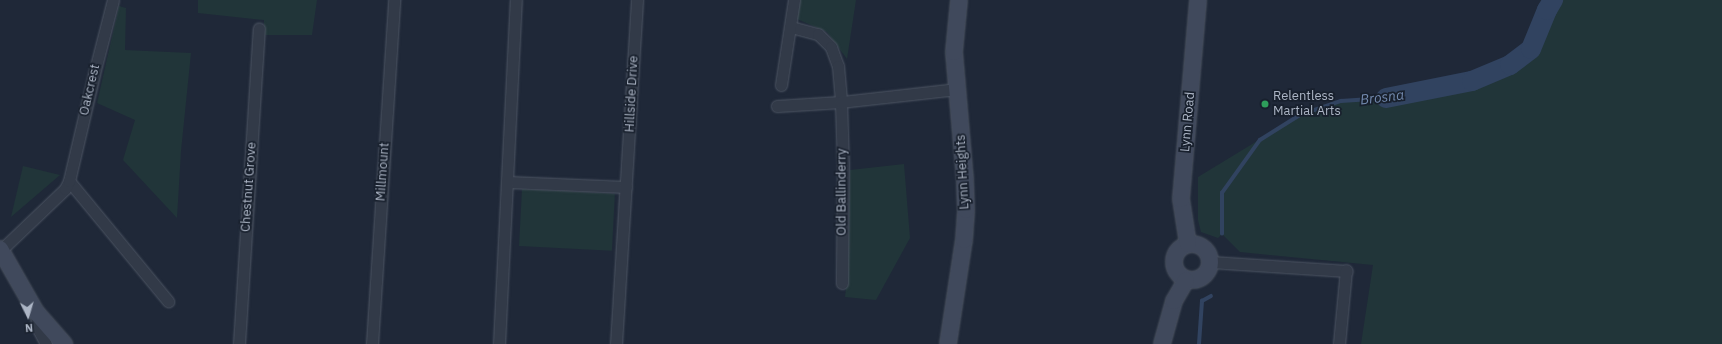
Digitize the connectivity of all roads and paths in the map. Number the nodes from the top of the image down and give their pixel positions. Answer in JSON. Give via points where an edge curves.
{"nodes":[{"id":1,"x":113,"y":0,"type":"edge"},
{"id":2,"x":394,"y":0,"type":"edge"},
{"id":3,"x":516,"y":0,"type":"edge"},
{"id":4,"x":637,"y":0,"type":"edge"},
{"id":5,"x":794,"y":0,"type":"edge"},
{"id":6,"x":959,"y":0,"type":"edge"},
{"id":7,"x":1198,"y":0,"type":"edge"},
{"id":8,"x":791,"y":27,"type":"junction"},
{"id":9,"x":259,"y":29,"type":"dead end"},
{"id":10,"x":781,"y":85,"type":"dead end"},
{"id":11,"x":956,"y":88,"type":"junction"},
{"id":12,"x":841,"y":102,"type":"junction"},
{"id":13,"x":777,"y":106,"type":"dead end"},
{"id":14,"x":69,"y":182,"type":"junction"},
{"id":15,"x":508,"y":182,"type":"junction"},
{"id":16,"x":626,"y":187,"type":"junction"},
{"id":17,"x":1188,"y":244,"type":"junction"},
{"id":18,"x":0,"y":249,"type":"edge"},
{"id":19,"x":1211,"y":262,"type":"junction"},
{"id":20,"x":1186,"y":280,"type":"junction"},
{"id":21,"x":842,"y":283,"type":"dead end"},
{"id":22,"x":168,"y":301,"type":"dead end"},
{"id":23,"x":36,"y":312,"type":"junction"},
{"id":24,"x":46,"y":344,"type":"edge"},
{"id":25,"x":64,"y":344,"type":"edge"},
{"id":26,"x":240,"y":344,"type":"edge"},
{"id":27,"x":372,"y":344,"type":"edge"},
{"id":28,"x":499,"y":344,"type":"edge"},
{"id":29,"x":616,"y":344,"type":"edge"},
{"id":30,"x":948,"y":344,"type":"edge"},
{"id":31,"x":1162,"y":344,"type":"edge"},
{"id":32,"x":1339,"y":344,"type":"edge"}],
"edges":[{"from":1,"to":14,"type":"street","name":"Oakcrest"},
{"from":2,"to":27,"type":"street","name":"Millmount"},
{"from":3,"to":15,"type":"street"},
{"from":4,"to":16,"type":"street","name":"Hillside Drive"},
{"from":5,"to":8,"type":"street"},
{"from":6,"to":11,"type":"street","name":"Lynn Heights","via":[[954,52]]},
{"from":7,"to":17,"type":"street","name":"Lynn Road","via":[[1182,199]]},
{"from":8,"to":10,"type":"street"},
{"from":8,"to":12,"type":"street","name":"Old Ballinderry","via":[[818,34],[831,47],[838,66]]},
{"from":9,"to":26,"type":"street","name":"Chestnut Grove"},
{"from":11,"to":12,"type":"street"},
{"from":11,"to":30,"type":"street","name":"Lynn Heights","via":[[966,210],[964,240]]},
{"from":12,"to":13,"type":"street"},
{"from":12,"to":21,"type":"street","name":"Old Ballinderry"},
{"from":14,"to":18,"type":"street","name":"Oakcrest","via":[[65,190]]},
{"from":14,"to":22,"type":"street"},
{"from":15,"to":16,"type":"street"},
{"from":15,"to":28,"type":"street"},
{"from":16,"to":29,"type":"street","name":"Hillside Drive"},
{"from":17,"to":19,"type":"street","via":[[1197,244],[1204,248]]},
{"from":17,"to":20,"type":"street","via":[[1179,249],[1174,263],[1177,272]]},
{"from":18,"to":23,"type":"street"},
{"from":19,"to":20,"type":"street","via":[[1210,270],[1204,276],[1196,280]]},
{"from":19,"to":32,"type":"street","via":[[1347,270]]},
{"from":20,"to":31,"type":"street","via":[[1174,301]]},
{"from":23,"to":24,"type":"street","via":[[37,327]]},
{"from":23,"to":25,"type":"street"}]}
